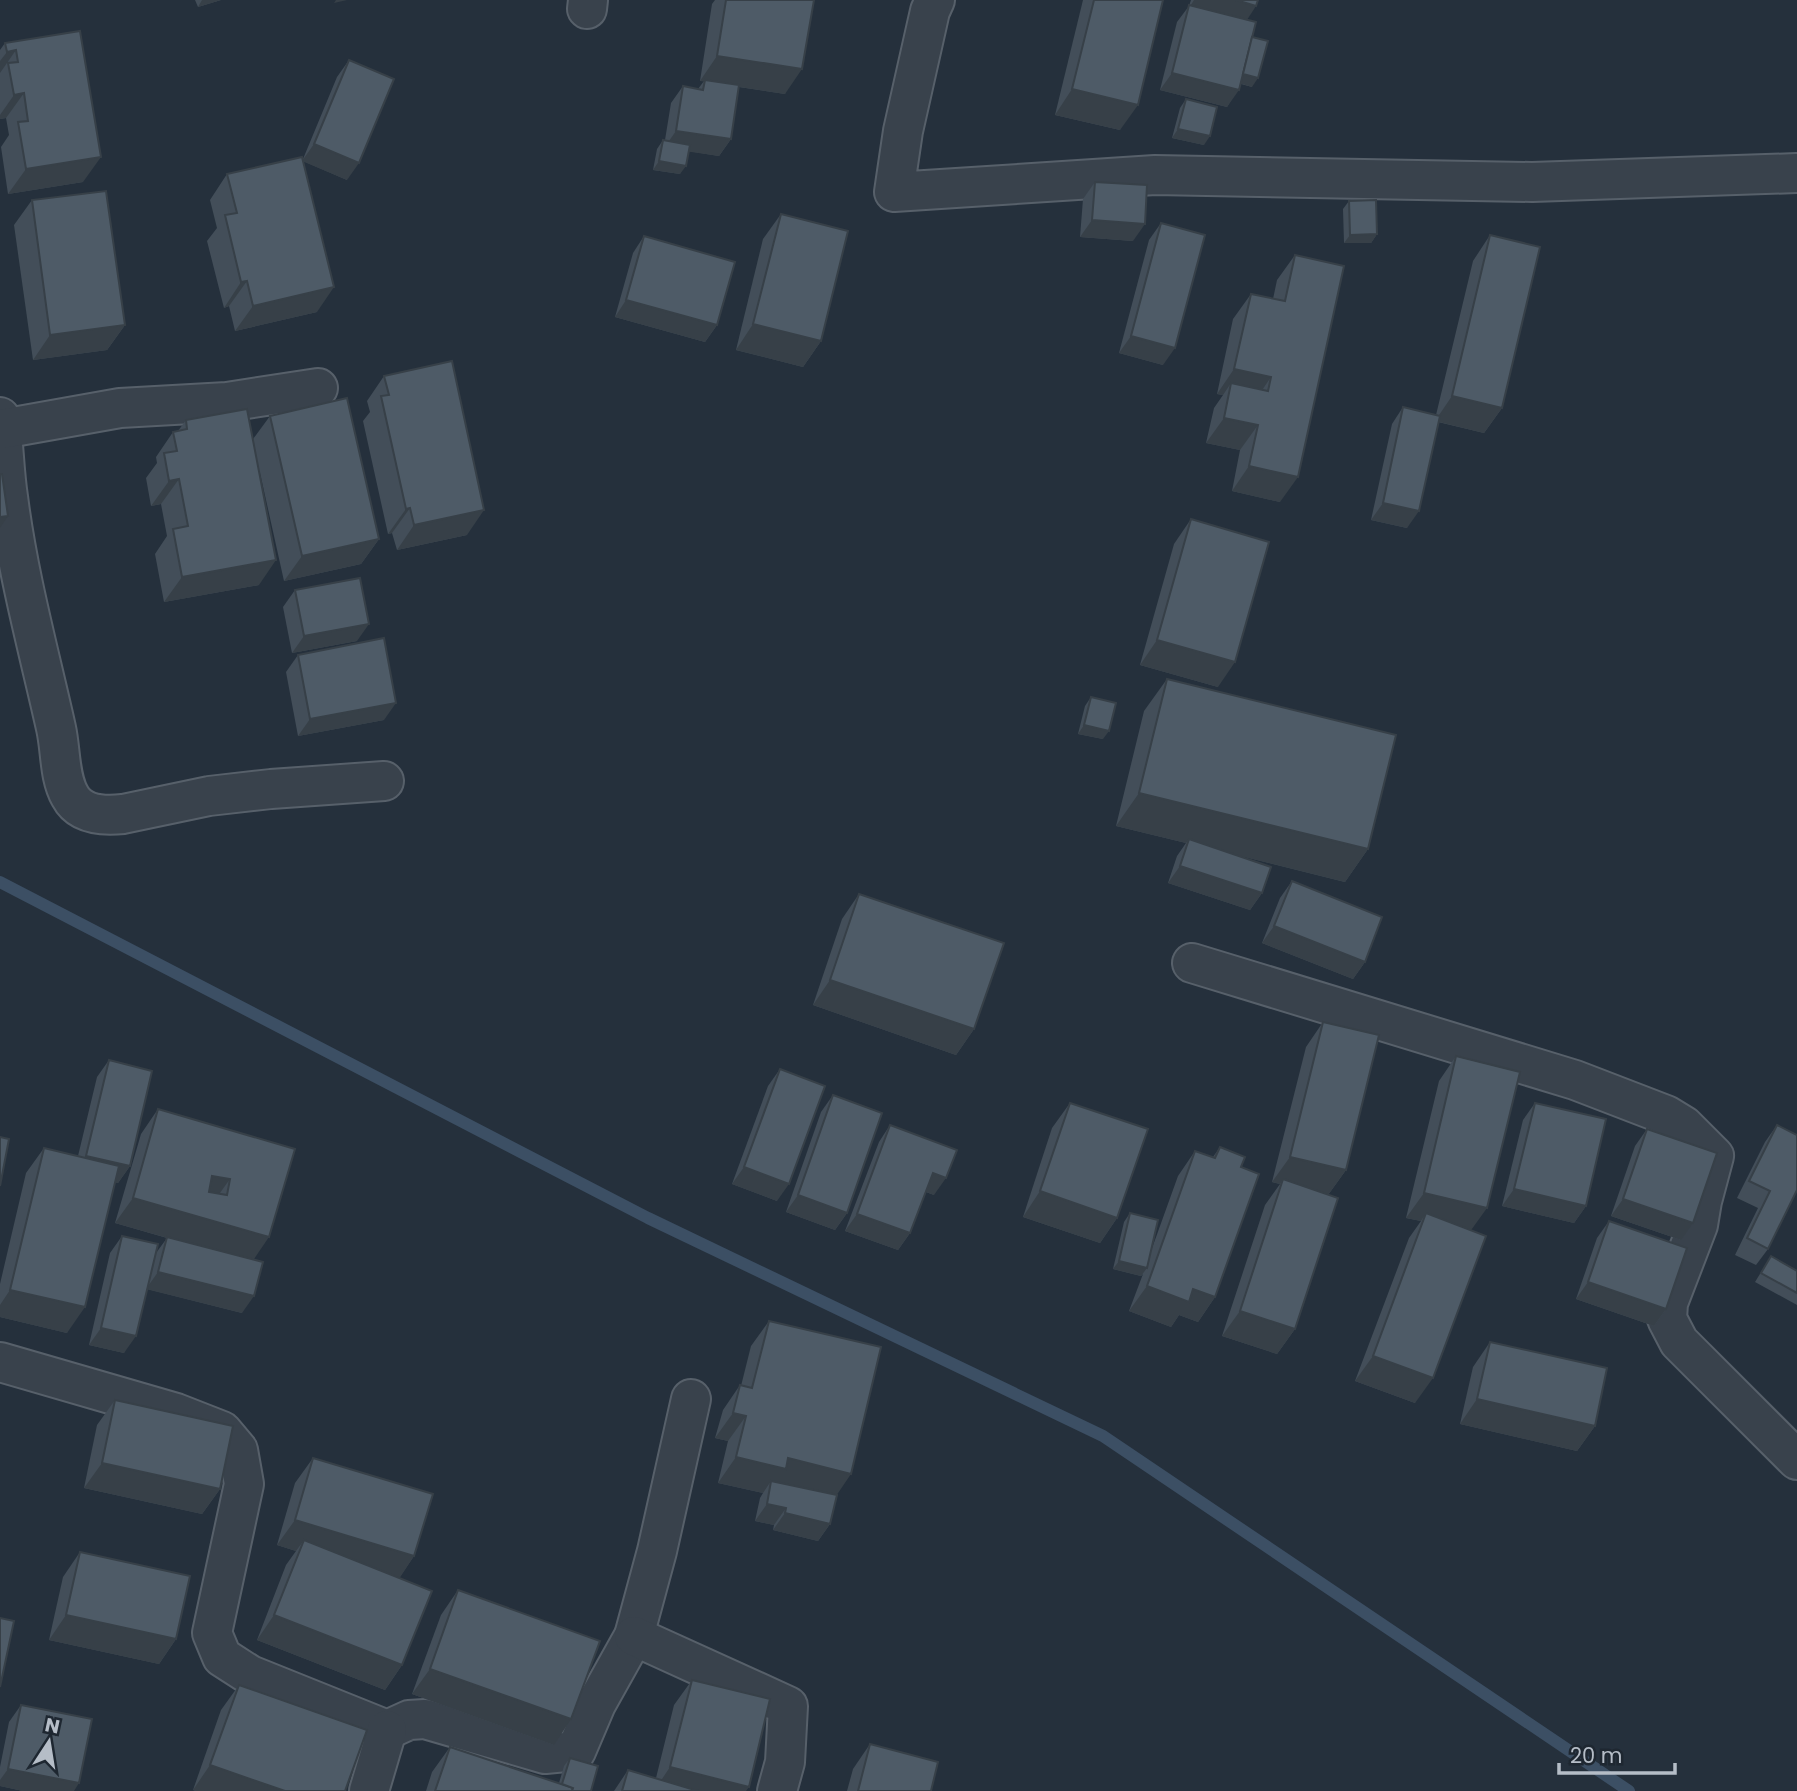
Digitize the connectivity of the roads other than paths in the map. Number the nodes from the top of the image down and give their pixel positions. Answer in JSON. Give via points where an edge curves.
{"nodes":[{"id":1,"x":935,"y":0,"type":"edge"},
{"id":2,"x":1797,"y":173,"type":"edge"},
{"id":3,"x":318,"y":388,"type":"dead end"},
{"id":4,"x":1,"y":423,"type":"edge"},
{"id":5,"x":384,"y":781,"type":"dead end"},
{"id":6,"x":1192,"y":963,"type":"dead end"},
{"id":7,"x":0,"y":1362,"type":"edge"},
{"id":8,"x":691,"y":1399,"type":"dead end"},
{"id":9,"x":1797,"y":1460,"type":"edge"},
{"id":10,"x":634,"y":1636,"type":"junction"},
{"id":11,"x":387,"y":1730,"type":"junction"},
{"id":12,"x":369,"y":1791,"type":"edge"},
{"id":13,"x":777,"y":1791,"type":"edge"}],
"edges":[{"from":1,"to":2,"type":"street","via":[[902,131],[894,192],[1155,175],[1532,182]]},
{"from":3,"to":4,"type":"street","via":[[227,402],[120,408]]},
{"from":4,"to":5,"type":"street","via":[[8,498],[30,620],[64,778],[79,807],[93,813],[122,814],[209,796]]},
{"from":6,"to":9,"type":"street","via":[[1575,1080],[1684,1126],[1714,1156],[1698,1225],[1668,1303],[1667,1319],[1679,1342]]},
{"from":7,"to":11,"type":"street","via":[[176,1413],[222,1431],[238,1450],[244,1484],[212,1633],[222,1657],[250,1675]]},
{"from":8,"to":10,"type":"street"},
{"from":10,"to":11,"type":"street","via":[[576,1751],[545,1754],[425,1719]]},
{"from":10,"to":13,"type":"street","via":[[788,1706],[785,1762]]},
{"from":11,"to":12,"type":"street"}]}
